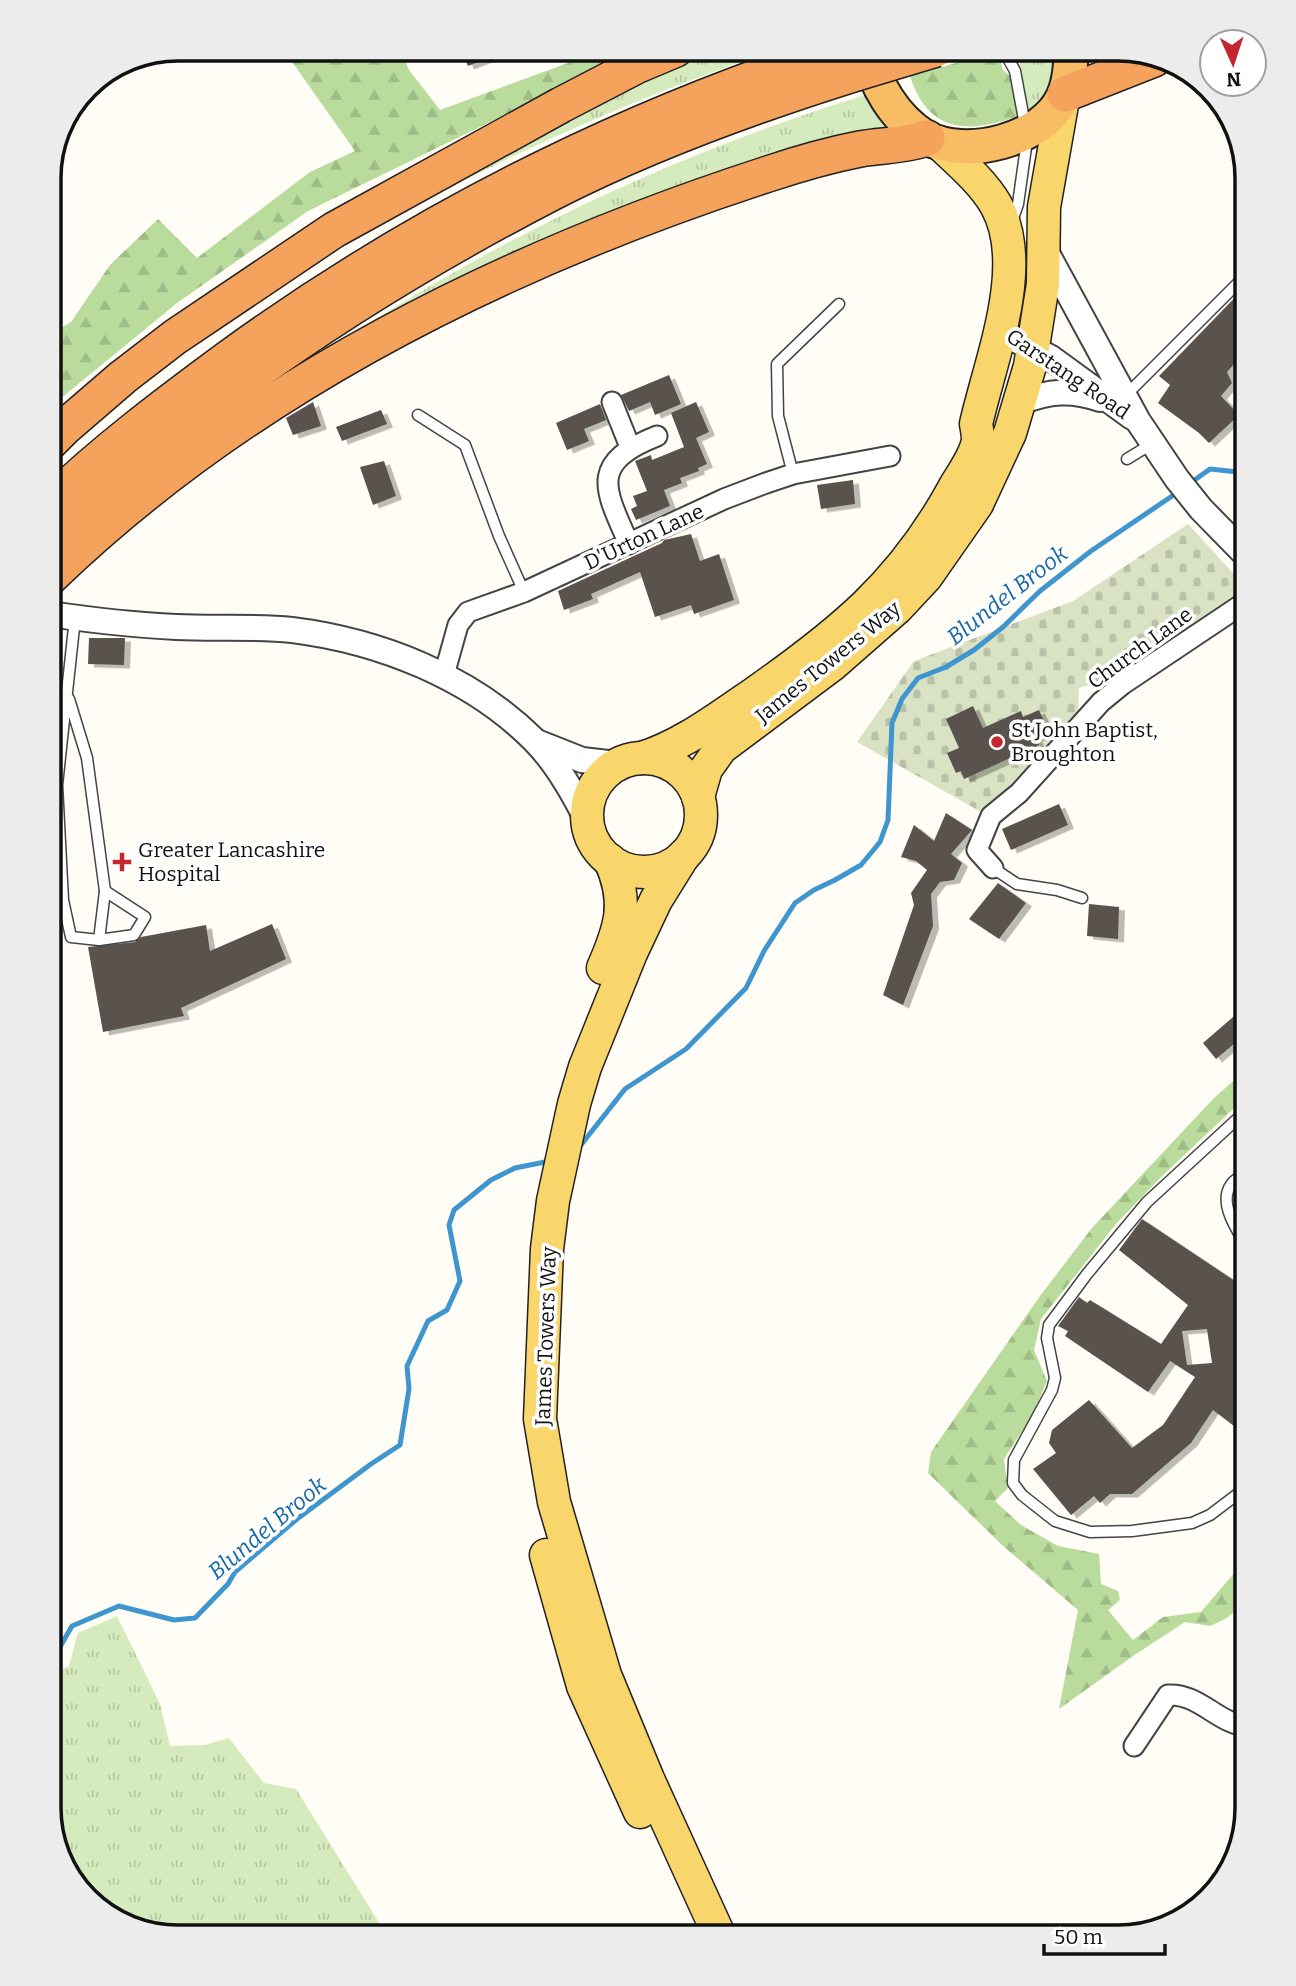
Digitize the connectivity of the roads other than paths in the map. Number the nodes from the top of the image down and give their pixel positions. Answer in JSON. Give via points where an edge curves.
{"nodes":[{"id":1,"x":646,"y":61,"type":"edge"},
{"id":2,"x":832,"y":62,"type":"edge"},
{"id":3,"x":843,"y":62,"type":"edge"},
{"id":4,"x":857,"y":62,"type":"edge"},
{"id":5,"x":1010,"y":62,"type":"edge"},
{"id":6,"x":1069,"y":62,"type":"edge"},
{"id":7,"x":1140,"y":64,"type":"edge"},
{"id":8,"x":1064,"y":96,"type":"junction"},
{"id":9,"x":670,"y":110,"type":"junction"},
{"id":10,"x":1027,"y":137,"type":"junction"},
{"id":11,"x":933,"y":140,"type":"junction"},
{"id":12,"x":1047,"y":188,"type":"junction"},
{"id":13,"x":1008,"y":232,"type":"junction"},
{"id":14,"x":1043,"y":247,"type":"junction"},
{"id":15,"x":1235,"y":288,"type":"edge"},
{"id":16,"x":839,"y":304,"type":"dead end"},
{"id":17,"x":999,"y":331,"type":"junction"},
{"id":18,"x":1034,"y":349,"type":"junction"},
{"id":19,"x":612,"y":402,"type":"dead end"},
{"id":20,"x":1021,"y":402,"type":"junction"},
{"id":21,"x":1128,"y":409,"type":"junction"},
{"id":22,"x":418,"y":415,"type":"dead end"},
{"id":23,"x":62,"y":430,"type":"edge"},
{"id":24,"x":657,"y":436,"type":"dead end"},
{"id":25,"x":1153,"y":442,"type":"junction"},
{"id":26,"x":62,"y":446,"type":"edge"},
{"id":27,"x":631,"y":447,"type":"junction"},
{"id":28,"x":890,"y":456,"type":"dead end"},
{"id":29,"x":1127,"y":459,"type":"dead end"},
{"id":30,"x":793,"y":474,"type":"junction"},
{"id":31,"x":62,"y":492,"type":"edge"},
{"id":32,"x":1235,"y":543,"type":"edge"},
{"id":33,"x":629,"y":544,"type":"junction"},
{"id":34,"x":62,"y":552,"type":"edge"},
{"id":35,"x":62,"y":554,"type":"edge"},
{"id":36,"x":524,"y":592,"type":"junction"},
{"id":37,"x":1235,"y":609,"type":"edge"},
{"id":38,"x":62,"y":616,"type":"edge"},
{"id":39,"x":75,"y":618,"type":"junction"},
{"id":40,"x":444,"y":675,"type":"junction"},
{"id":41,"x":67,"y":692,"type":"junction"},
{"id":42,"x":535,"y":741,"type":"junction"},
{"id":43,"x":62,"y":742,"type":"edge"},
{"id":44,"x":629,"y":761,"type":"junction"},
{"id":45,"x":698,"y":797,"type":"junction"},
{"id":46,"x":587,"y":820,"type":"junction"},
{"id":47,"x":684,"y":855,"type":"junction"},
{"id":48,"x":610,"y":860,"type":"junction"},
{"id":49,"x":993,"y":868,"type":"joint"},
{"id":50,"x":62,"y":873,"type":"edge"},
{"id":51,"x":105,"y":891,"type":"junction"},
{"id":52,"x":1083,"y":898,"type":"dead end"},
{"id":53,"x":99,"y":940,"type":"junction"},
{"id":54,"x":1235,"y":1121,"type":"edge"},
{"id":55,"x":1235,"y":1181,"type":"edge"},
{"id":56,"x":1235,"y":1228,"type":"edge"},
{"id":57,"x":1235,"y":1496,"type":"edge"},
{"id":58,"x":1235,"y":1724,"type":"edge"},
{"id":59,"x":1135,"y":1746,"type":"dead end"},
{"id":60,"x":691,"y":1925,"type":"edge"},
{"id":61,"x":714,"y":1925,"type":"edge"}],
"edges":[{"from":1,"to":23,"type":"highway","via":[[334,230],[175,337]]},
{"from":2,"to":9,"type":"highway","via":[[741,82]]},
{"from":3,"to":34,"type":"highway","via":[[555,191],[430,260],[292,346],[184,426]]},
{"from":4,"to":11,"type":"highway","via":[[908,125]]},
{"from":5,"to":10,"type":"lane"},
{"from":6,"to":8,"type":"highway"},
{"from":7,"to":8,"type":"highway"},
{"from":8,"to":10,"type":"highway"},
{"from":8,"to":12,"type":"main road"},
{"from":9,"to":26,"type":"highway","via":[[591,129],[408,221],[192,355]]},
{"from":9,"to":31,"type":"highway","via":[[425,229],[347,277],[172,400]]},
{"from":10,"to":11,"type":"highway","via":[[983,146]]},
{"from":10,"to":12,"type":"lane"},
{"from":10,"to":13,"type":"lane","via":[[1018,204]]},
{"from":11,"to":13,"type":"main road","name":"Garstang Road","via":[[996,204]]},
{"from":11,"to":35,"type":"highway","via":[[838,154],[704,195],[585,241],[455,301],[383,337],[249,416]]},
{"from":12,"to":14,"type":"main road"},
{"from":13,"to":17,"type":"main road","name":"Garstang Road","via":[[1009,276]]},
{"from":14,"to":18,"type":"main road","name":"James Towers Way"},
{"from":14,"to":21,"type":"street","name":"Garstang Road"},
{"from":15,"to":21,"type":"lane"},
{"from":16,"to":30,"type":"lane","via":[[777,364],[778,416]]},
{"from":17,"to":18,"type":"street","name":"Garstang Road"},
{"from":17,"to":44,"type":"main road","name":"James Towers Way","via":[[976,424],[978,441],[929,531],[886,586],[831,638],[693,735],[673,747]]},
{"from":18,"to":20,"type":"main road","name":"James Towers Way"},
{"from":18,"to":21,"type":"street","name":"Garstang Road"},
{"from":19,"to":27,"type":"street"},
{"from":20,"to":21,"type":"street","via":[[1066,391]]},
{"from":20,"to":45,"type":"main road","name":"James Towers Way","via":[[977,504],[926,577],[860,641],[721,748],[706,769]]},
{"from":21,"to":25,"type":"street","name":"Garstang Road"},
{"from":22,"to":36,"type":"lane","via":[[465,446]]},
{"from":24,"to":27,"type":"street"},
{"from":25,"to":29,"type":"lane"},
{"from":25,"to":32,"type":"street","name":"Garstang Road","via":[[1184,488]]},
{"from":27,"to":33,"type":"street","via":[[615,461],[608,486]]},
{"from":28,"to":30,"type":"street","name":"D'Urton Lane"},
{"from":30,"to":33,"type":"street","name":"D'Urton Lane","via":[[724,499]]},
{"from":33,"to":36,"type":"street","name":"D'Urton Lane"},
{"from":36,"to":40,"type":"street","name":"D'Urton Lane","via":[[479,607],[462,618]]},
{"from":37,"to":49,"type":"street","name":"Church Lane","via":[[1101,702],[1019,793],[991,816],[977,850]]},
{"from":38,"to":39,"type":"street"},
{"from":39,"to":40,"type":"street","via":[[301,631],[382,650]]},
{"from":39,"to":41,"type":"lane"},
{"from":40,"to":42,"type":"street"},
{"from":41,"to":43,"type":"lane"},
{"from":41,"to":51,"type":"lane","via":[[87,758]]},
{"from":42,"to":44,"type":"street","via":[[582,760]]},
{"from":42,"to":46,"type":"street"},
{"from":44,"to":45,"type":"main road","via":[[660,760],[676,768],[690,780]]},
{"from":44,"to":46,"type":"main road","via":[[604,774],[594,788]]},
{"from":45,"to":47,"type":"main road","via":[[700,822]]},
{"from":46,"to":48,"type":"main road","via":[[594,842]]},
{"from":47,"to":48,"type":"main road","via":[[656,870],[624,868]]},
{"from":47,"to":61,"type":"main road","name":"James Towers Way","via":[[631,953],[574,1104],[547,1249],[540,1419],[554,1502],[606,1675]]},
{"from":48,"to":60,"type":"main road","name":"James Towers Way","via":[[621,890],[621,918],[571,1047],[548,1124],[535,1194],[521,1337],[524,1447],[538,1525],[583,1686]]},
{"from":49,"to":52,"type":"lane","via":[[1017,884]]},
{"from":50,"to":53,"type":"lane","via":[[71,937]]},
{"from":51,"to":53,"type":"lane"},
{"from":51,"to":53,"type":"lane","via":[[145,917],[134,935]]},
{"from":54,"to":57,"type":"lane","via":[[1147,1202],[1049,1325],[1055,1378],[1014,1460],[1012,1474],[1022,1496],[1055,1521],[1090,1532],[1192,1523]]},
{"from":55,"to":56,"type":"lane","via":[[1227,1196]]},
{"from":58,"to":59,"type":"street","via":[[1183,1694],[1168,1695]]}]}
